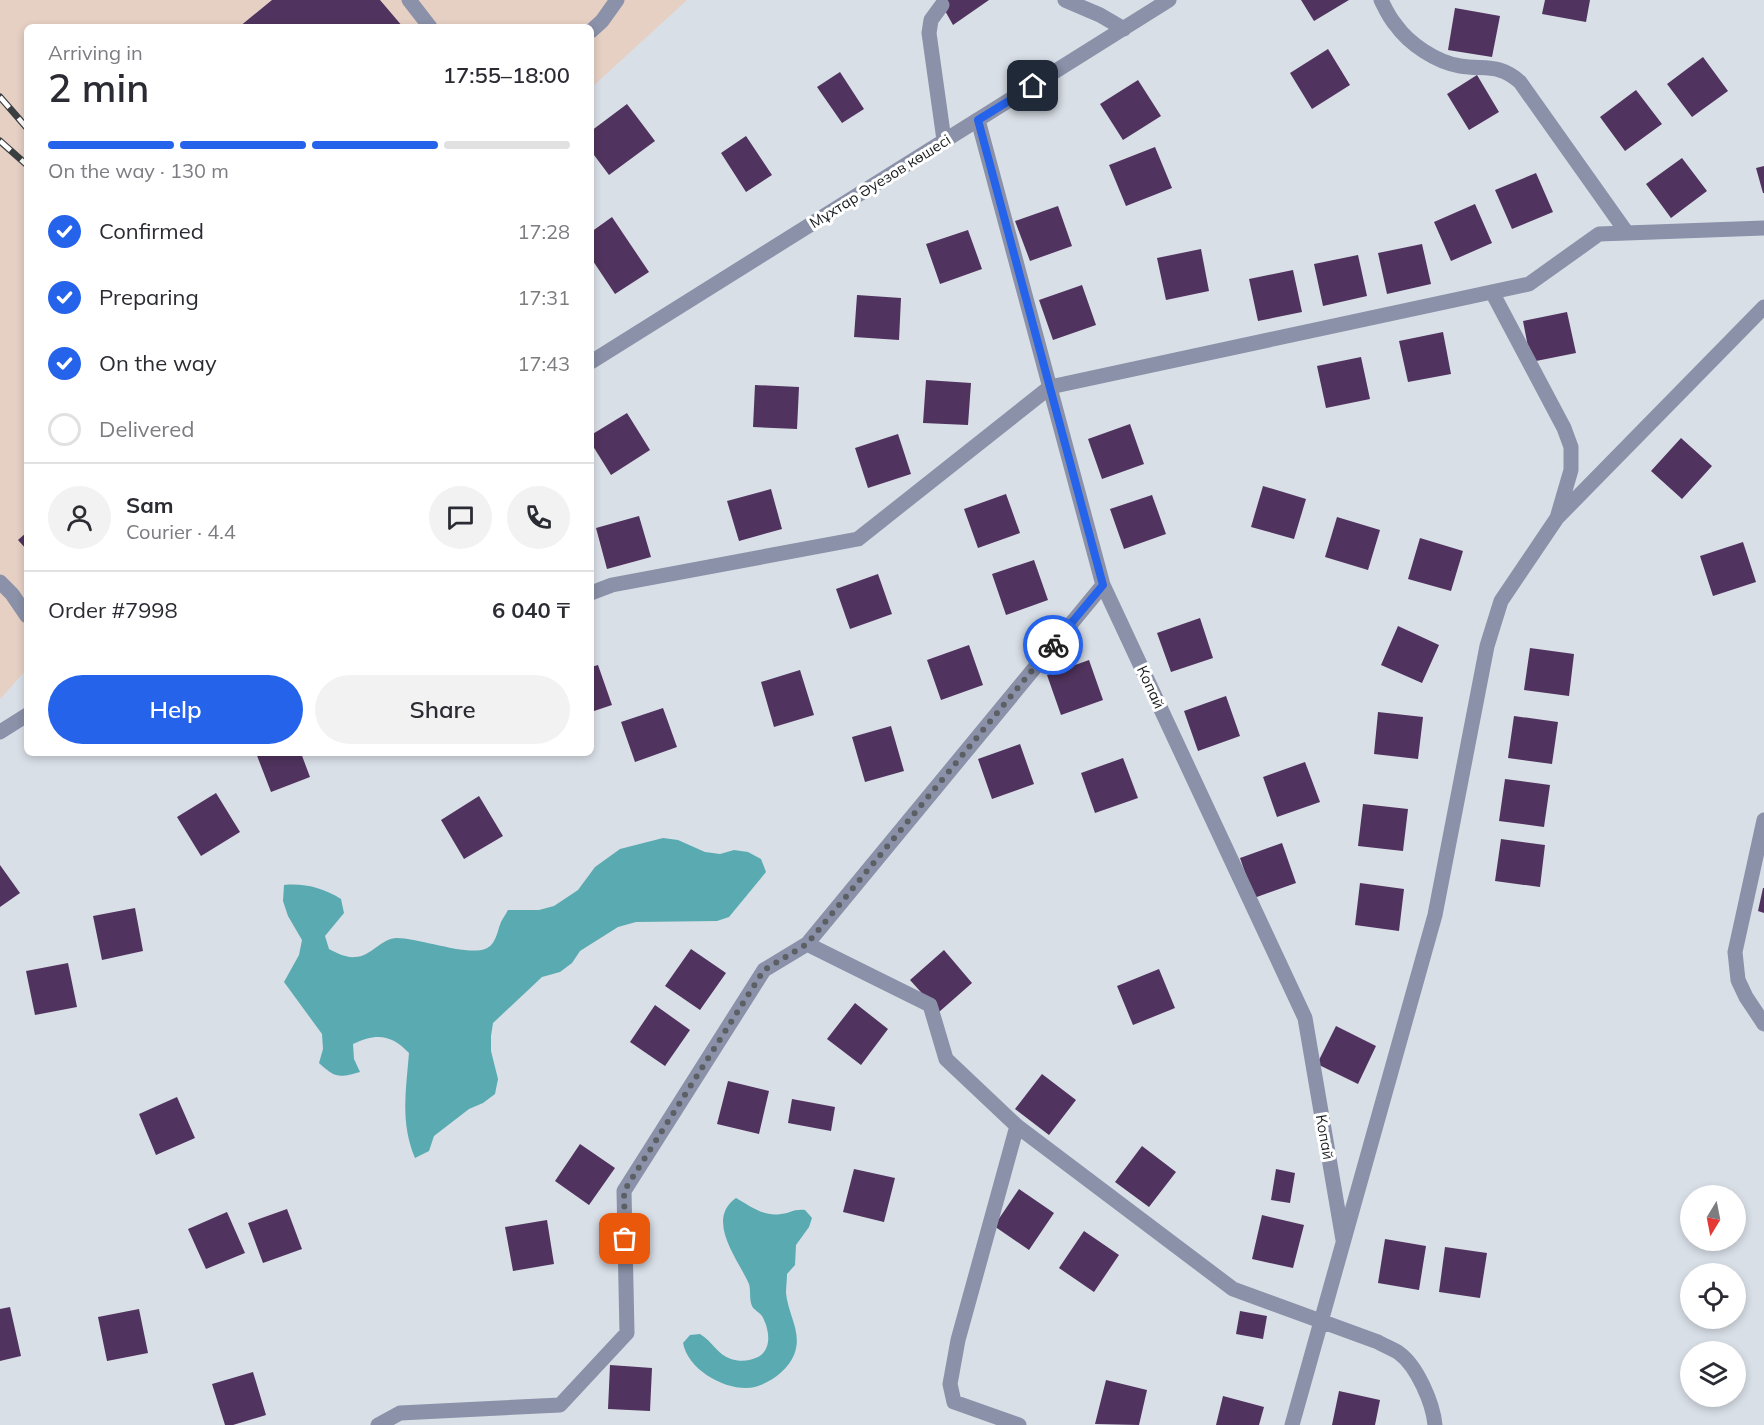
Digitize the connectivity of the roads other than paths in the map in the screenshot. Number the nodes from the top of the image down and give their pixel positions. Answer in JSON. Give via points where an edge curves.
{"nodes":[{"id":1,"x":409,"y":0,"type":"edge"},
{"id":2,"x":617,"y":0,"type":"edge"},
{"id":3,"x":1065,"y":0,"type":"edge"},
{"id":4,"x":1169,"y":0,"type":"edge"},
{"id":5,"x":1381,"y":0,"type":"edge"},
{"id":6,"x":942,"y":5,"type":"dead end"},
{"id":7,"x":428,"y":24,"type":"edge"},
{"id":8,"x":594,"y":28,"type":"edge"},
{"id":9,"x":1124,"y":29,"type":"junction"},
{"id":10,"x":978,"y":120,"type":"junction"},
{"id":11,"x":944,"y":140,"type":"junction"},
{"id":12,"x":1764,"y":228,"type":"edge"},
{"id":13,"x":1627,"y":233,"type":"junction"},
{"id":14,"x":1492,"y":292,"type":"junction"},
{"id":15,"x":1764,"y":307,"type":"edge"},
{"id":16,"x":594,"y":360,"type":"edge"},
{"id":17,"x":1050,"y":387,"type":"junction"},
{"id":18,"x":1557,"y":518,"type":"junction"},
{"id":19,"x":0,"y":582,"type":"edge"},
{"id":20,"x":1103,"y":585,"type":"junction"},
{"id":21,"x":594,"y":591,"type":"edge"},
{"id":22,"x":24,"y":612,"type":"edge"},
{"id":23,"x":24,"y":717,"type":"edge"},
{"id":24,"x":0,"y":732,"type":"edge"},
{"id":25,"x":1764,"y":820,"type":"edge"},
{"id":26,"x":807,"y":944,"type":"junction"},
{"id":27,"x":1764,"y":1024,"type":"edge"},
{"id":28,"x":1017,"y":1126,"type":"junction"},
{"id":29,"x":1343,"y":1244,"type":"junction"},
{"id":30,"x":1321,"y":1322,"type":"junction"},
{"id":31,"x":378,"y":1425,"type":"edge"},
{"id":32,"x":1019,"y":1425,"type":"edge"},
{"id":33,"x":1292,"y":1425,"type":"edge"},
{"id":34,"x":1435,"y":1425,"type":"edge"}],
"edges":[{"from":1,"to":7,"type":"street"},
{"from":2,"to":8,"type":"street"},
{"from":3,"to":9,"type":"street"},
{"from":4,"to":9,"type":"street","name":"Мұхтар Әуезов көшесі"},
{"from":5,"to":13,"type":"street","via":[[1402,33],[1435,58],[1458,66],[1496,68],[1520,82]]},
{"from":6,"to":11,"type":"street","via":[[931,20],[928,33]]},
{"from":9,"to":10,"type":"street","name":"Мұхтар Әуезов көшесі"},
{"from":10,"to":11,"type":"street","name":"Мұхтар Әуезов көшесі"},
{"from":10,"to":17,"type":"street","name":"Копай"},
{"from":11,"to":16,"type":"street","name":"Мұхтар Әуезов көшесі"},
{"from":12,"to":13,"type":"street"},
{"from":13,"to":14,"type":"street","via":[[1599,234],[1529,284]]},
{"from":14,"to":17,"type":"street"},
{"from":14,"to":18,"type":"street","via":[[1571,447],[1571,470]]},
{"from":15,"to":18,"type":"street"},
{"from":17,"to":20,"type":"street","name":"Копай"},
{"from":17,"to":21,"type":"street","via":[[858,539]]},
{"from":18,"to":29,"type":"street","via":[[1501,601],[1487,646],[1435,915]]},
{"from":19,"to":22,"type":"street"},
{"from":20,"to":26,"type":"street"},
{"from":20,"to":29,"type":"street","name":"Копай","via":[[1305,1018]]},
{"from":23,"to":24,"type":"street"},
{"from":25,"to":27,"type":"street","via":[[1735,952],[1738,980]]},
{"from":26,"to":28,"type":"street","via":[[930,1005],[946,1059]]},
{"from":26,"to":31,"type":"street","via":[[764,970],[624,1191],[627,1333],[560,1405],[400,1413]]},
{"from":28,"to":30,"type":"street","via":[[1233,1289]]},
{"from":28,"to":32,"type":"street","via":[[958,1340],[950,1384],[954,1402]]},
{"from":29,"to":30,"type":"street"},
{"from":30,"to":33,"type":"street"},
{"from":30,"to":34,"type":"street","via":[[1401,1354],[1424,1385]]}]}
